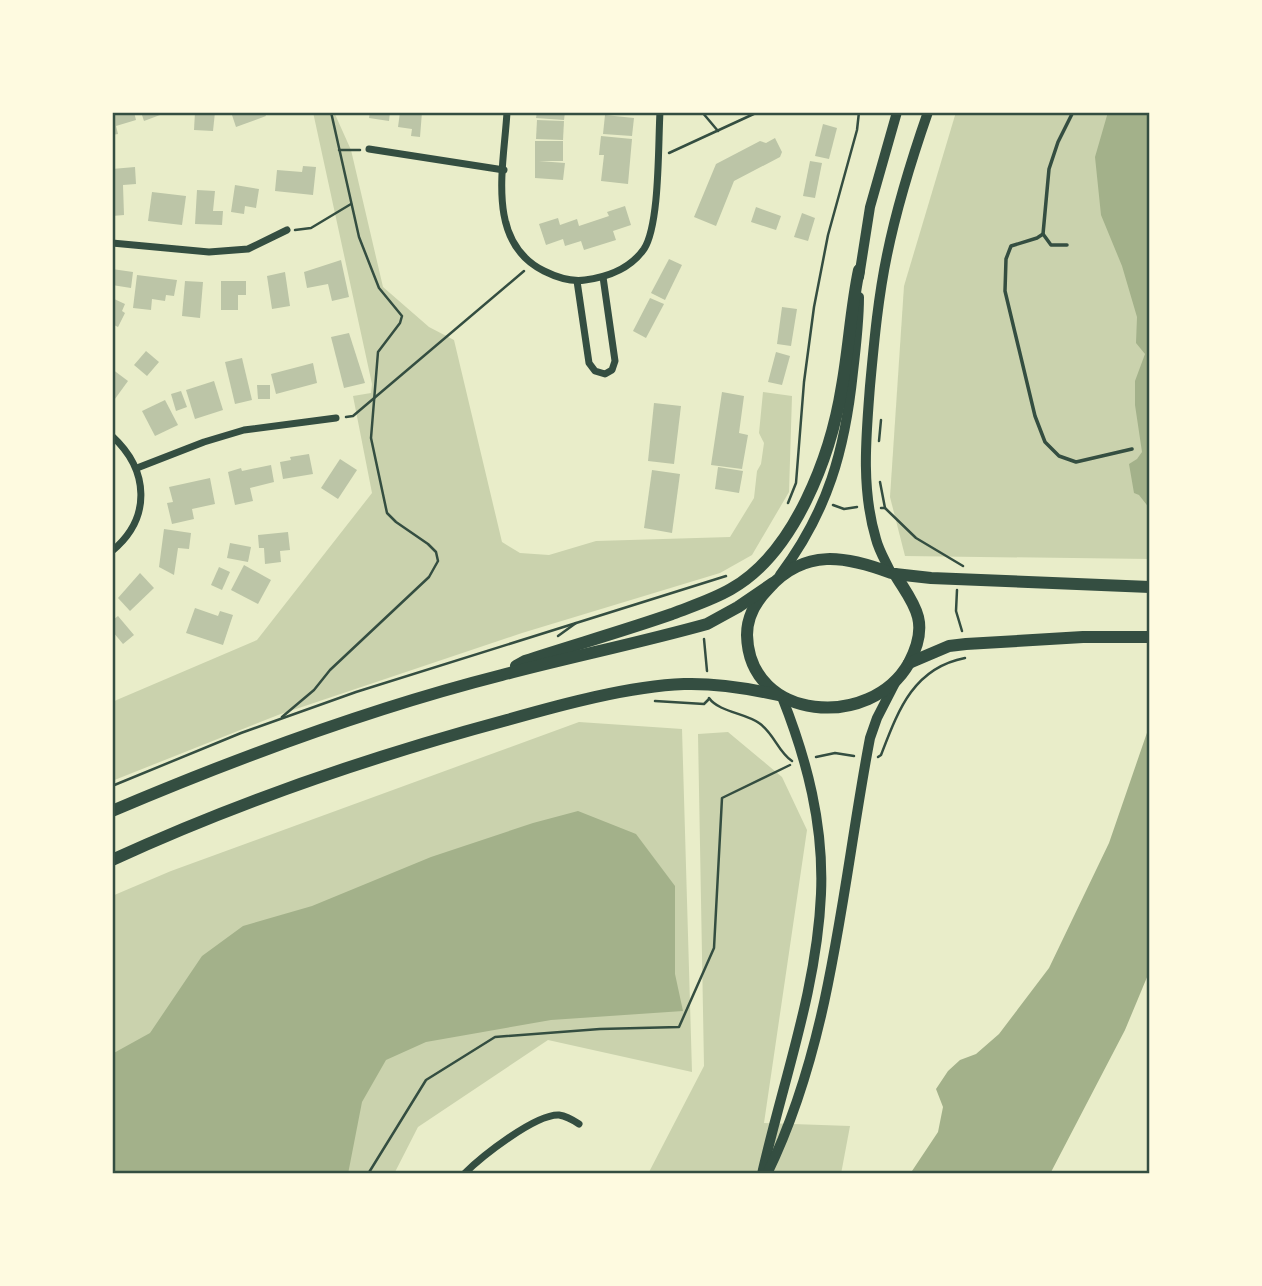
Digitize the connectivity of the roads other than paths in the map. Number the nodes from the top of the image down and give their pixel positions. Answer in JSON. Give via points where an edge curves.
{"nodes":[{"id":1,"x":507,"y":112,"type":"edge"},
{"id":2,"x":660,"y":112,"type":"edge"},
{"id":3,"x":897,"y":112,"type":"edge"},
{"id":4,"x":928,"y":112,"type":"edge"},
{"id":5,"x":1073,"y":112,"type":"edge"},
{"id":6,"x":369,"y":149,"type":"road end"},
{"id":7,"x":504,"y":170,"type":"junction"},
{"id":8,"x":286,"y":230,"type":"road end"},
{"id":9,"x":1043,"y":234,"type":"junction"},
{"id":10,"x":112,"y":243,"type":"edge"},
{"id":11,"x":1068,"y":245,"type":"dead end"},
{"id":12,"x":859,"y":270,"type":"junction"},
{"id":13,"x":603,"y":277,"type":"junction"},
{"id":14,"x":577,"y":281,"type":"junction"},
{"id":15,"x":336,"y":418,"type":"road end"},
{"id":16,"x":112,"y":436,"type":"edge"},
{"id":17,"x":1132,"y":449,"type":"dead end"},
{"id":18,"x":137,"y":468,"type":"junction"},
{"id":19,"x":112,"y":551,"type":"edge"},
{"id":20,"x":893,"y":574,"type":"junction"},
{"id":21,"x":777,"y":579,"type":"junction"},
{"id":22,"x":1150,"y":587,"type":"edge"},
{"id":23,"x":1150,"y":637,"type":"edge"},
{"id":24,"x":909,"y":663,"type":"junction"},
{"id":25,"x":500,"y":675,"type":"junction"},
{"id":26,"x":897,"y":679,"type":"junction"},
{"id":27,"x":780,"y":696,"type":"junction"},
{"id":28,"x":112,"y":811,"type":"edge"},
{"id":29,"x":112,"y":860,"type":"edge"},
{"id":30,"x":579,"y":1124,"type":"dead end"},
{"id":31,"x":464,"y":1174,"type":"edge"},
{"id":32,"x":764,"y":1174,"type":"edge"}],
"edges":[{"from":1,"to":7,"type":"street"},
{"from":2,"to":13,"type":"street","via":[[652,230],[631,263]]},
{"from":3,"to":12,"type":"main road","via":[[870,207]]},
{"from":4,"to":20,"type":"main road","via":[[892,232],[878,313],[865,460],[876,540]]},
{"from":5,"to":9,"type":"lane","via":[[1049,169]]},
{"from":6,"to":7,"type":"street"},
{"from":7,"to":14,"type":"street","via":[[503,218],[519,253],[553,276]]},
{"from":8,"to":10,"type":"street","via":[[248,249],[209,252]]},
{"from":9,"to":11,"type":"lane","via":[[1052,245]]},
{"from":9,"to":17,"type":"lane","via":[[1011,246],[1005,291],[1045,442],[1059,456],[1076,462]]},
{"from":12,"to":21,"type":"main road","via":[[848,421],[836,470],[816,520]]},
{"from":12,"to":25,"type":"highway","via":[[826,450],[785,539],[760,569],[701,603],[525,661]]},
{"from":13,"to":14,"type":"street"},
{"from":13,"to":14,"type":"street","via":[[615,361],[605,374],[589,363]]},
{"from":15,"to":18,"type":"street","via":[[244,430]]},
{"from":16,"to":18,"type":"street"},
{"from":18,"to":19,"type":"street","via":[[141,498],[137,518]]},
{"from":20,"to":21,"type":"highway","via":[[848,559],[829,558],[807,563]]},
{"from":20,"to":22,"type":"highway"},
{"from":20,"to":24,"type":"highway","via":[[914,604],[919,624],[916,650]]},
{"from":21,"to":25,"type":"highway","via":[[703,625]]},
{"from":21,"to":27,"type":"highway","via":[[748,621],[748,647],[761,674]]},
{"from":23,"to":24,"type":"highway","via":[[966,644]]},
{"from":24,"to":26,"type":"highway"},
{"from":25,"to":28,"type":"highway","via":[[293,739]]},
{"from":26,"to":27,"type":"highway","via":[[878,695],[844,707],[820,707]]},
{"from":26,"to":32,"type":"main road","via":[[877,718],[866,758],[834,953],[802,1085],[783,1140]]},
{"from":27,"to":29,"type":"highway","via":[[741,686],[683,684],[553,707],[443,737],[241,805]]},
{"from":27,"to":32,"type":"main road","via":[[805,758],[818,828],[821,893],[808,985]]},
{"from":30,"to":31,"type":"street","via":[[558,1115],[542,1118],[480,1157]]}]}
